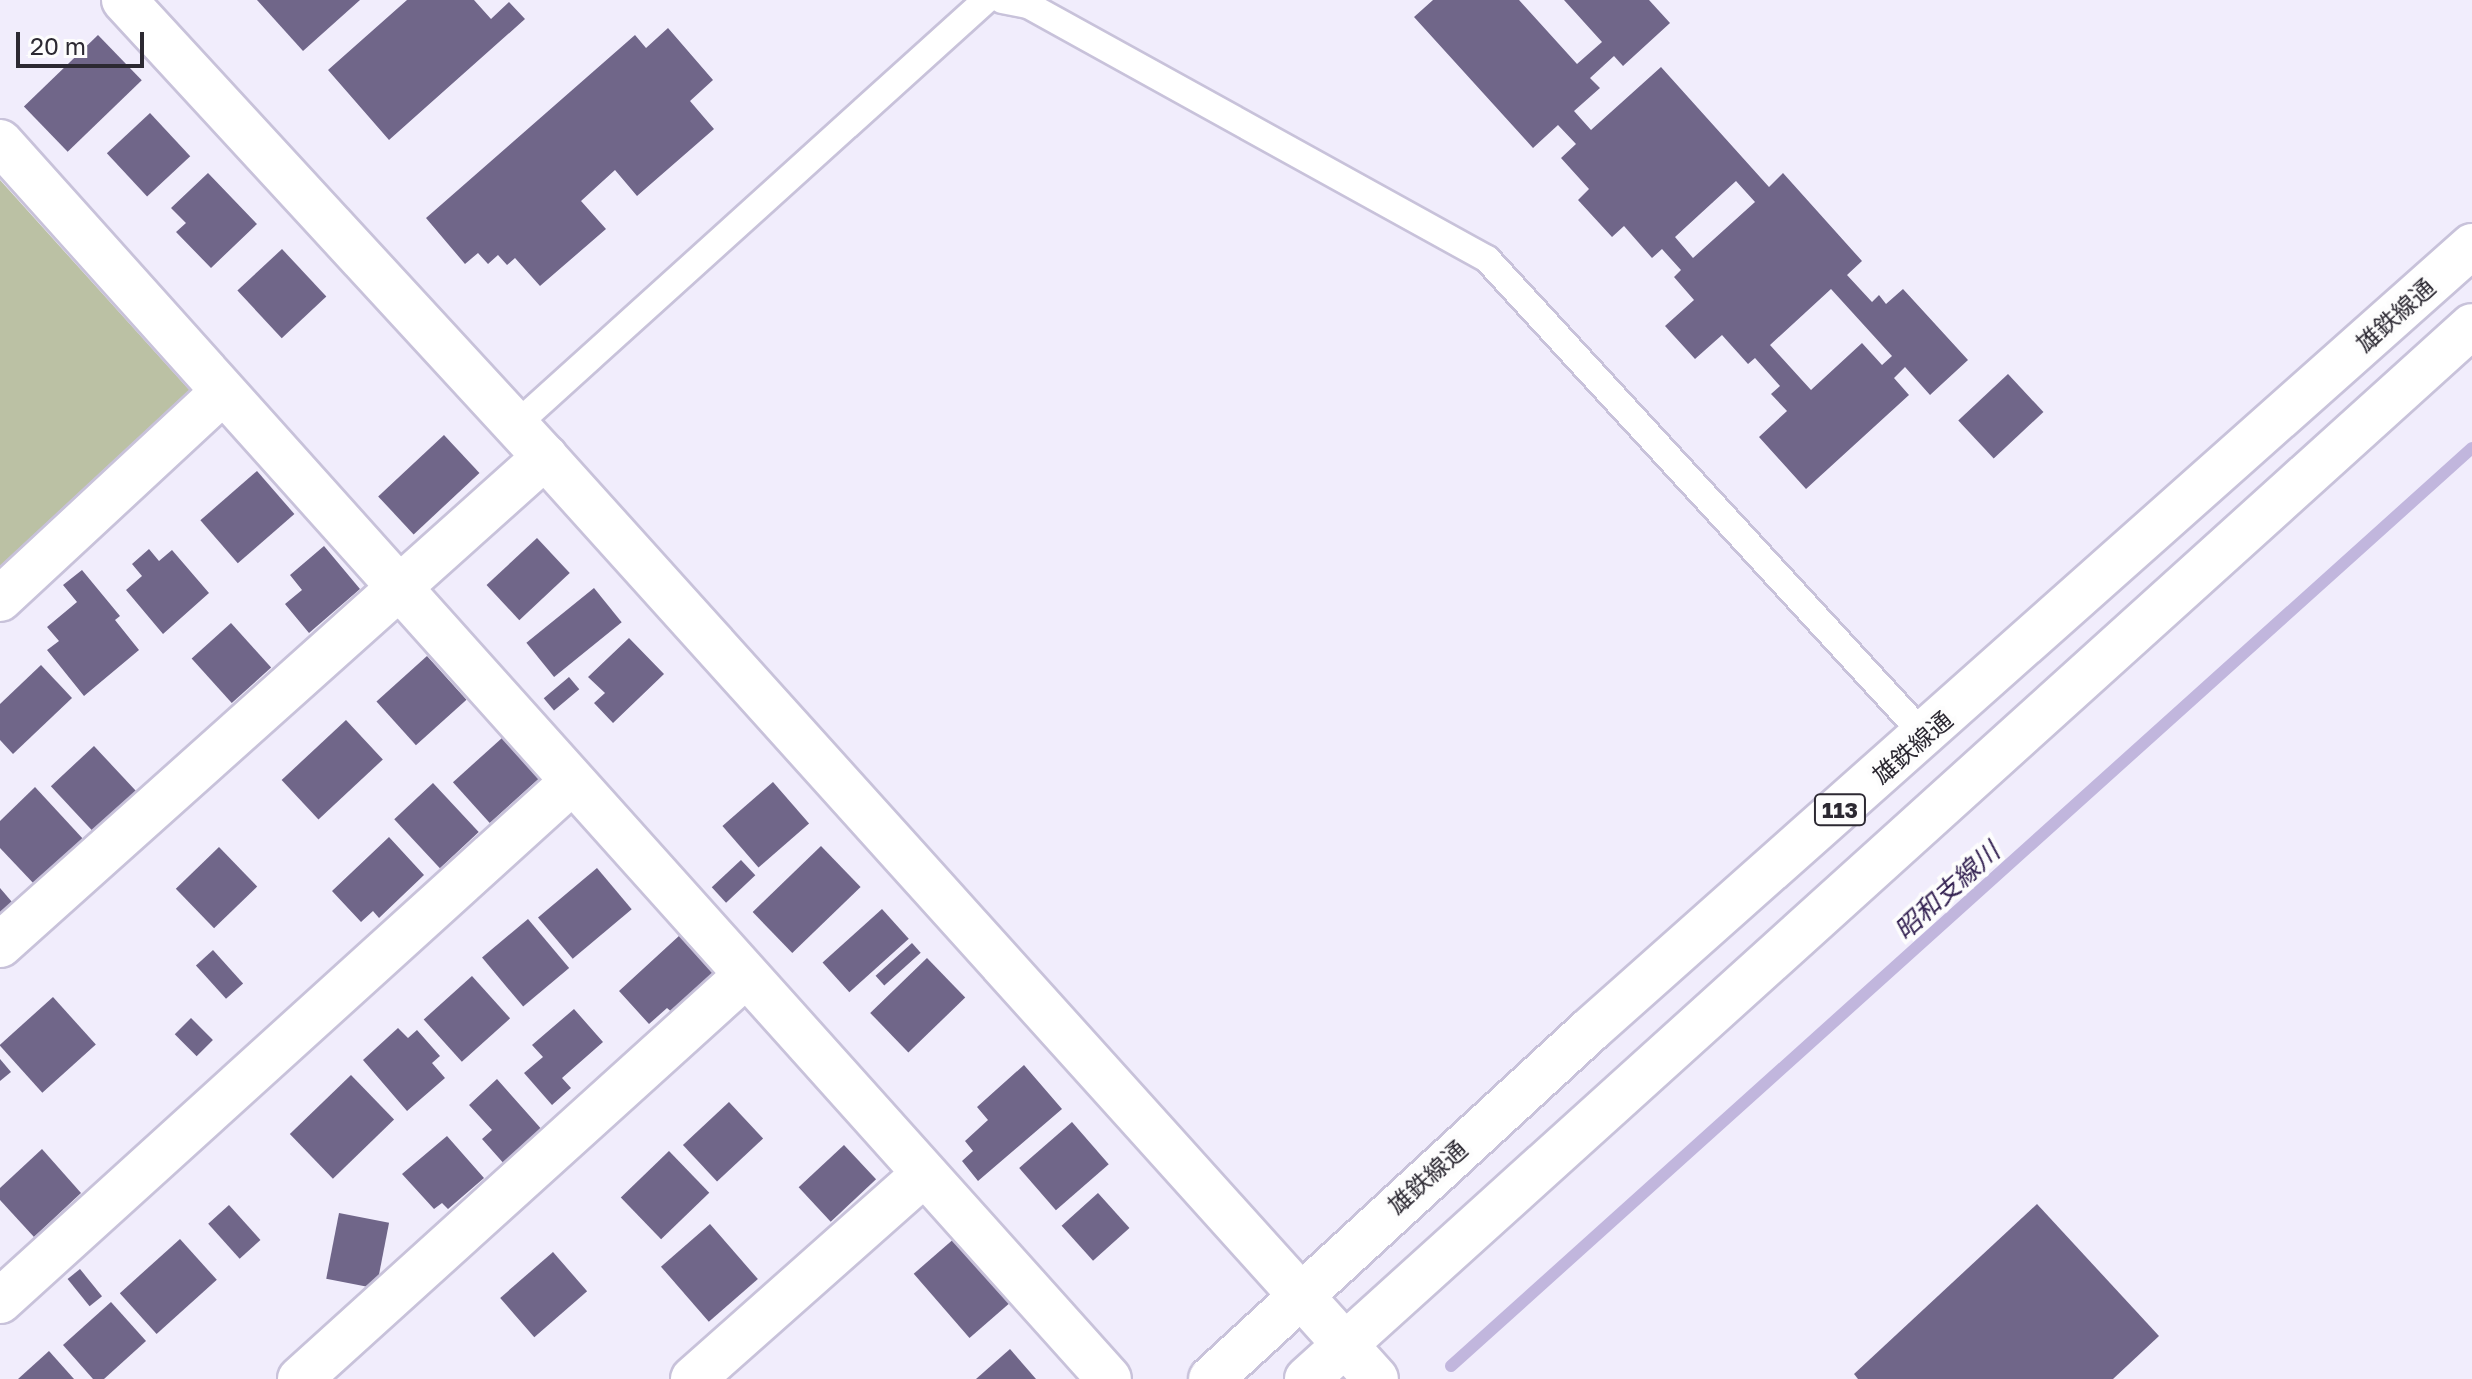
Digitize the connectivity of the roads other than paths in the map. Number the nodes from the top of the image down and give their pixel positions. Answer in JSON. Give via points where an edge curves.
{"nodes":[{"id":1,"x":124,"y":0,"type":"edge"},
{"id":2,"x":986,"y":0,"type":"edge"},
{"id":3,"x":1002,"y":0,"type":"edge"},
{"id":4,"x":0,"y":142,"type":"edge"},
{"id":5,"x":2472,"y":246,"type":"edge"},
{"id":6,"x":2472,"y":326,"type":"edge"},
{"id":7,"x":223,"y":392,"type":"junction"},
{"id":8,"x":516,"y":425,"type":"junction"},
{"id":9,"x":545,"y":457,"type":"junction"},
{"id":10,"x":397,"y":585,"type":"junction"},
{"id":11,"x":0,"y":599,"type":"edge"},
{"id":12,"x":1925,"y":736,"type":"junction"},
{"id":13,"x":572,"y":782,"type":"junction"},
{"id":14,"x":0,"y":945,"type":"edge"},
{"id":15,"x":744,"y":977,"type":"junction"},
{"id":16,"x":923,"y":1175,"type":"junction"},
{"id":17,"x":1301,"y":1295,"type":"junction"},
{"id":18,"x":0,"y":1301,"type":"edge"},
{"id":19,"x":1345,"y":1344,"type":"junction"},
{"id":20,"x":300,"y":1379,"type":"edge"},
{"id":21,"x":693,"y":1379,"type":"edge"},
{"id":22,"x":1109,"y":1379,"type":"edge"},
{"id":23,"x":1211,"y":1379,"type":"edge"},
{"id":24,"x":1307,"y":1379,"type":"edge"},
{"id":25,"x":1376,"y":1379,"type":"edge"}],
"edges":[{"from":1,"to":8,"type":"street"},
{"from":2,"to":8,"type":"lane"},
{"from":3,"to":12,"type":"lane","via":[[1028,5],[1487,259]]},
{"from":4,"to":7,"type":"street"},
{"from":5,"to":12,"type":"street","name":"雄鉄線通","number":"113"},
{"from":6,"to":19,"type":"street","number":"113"},
{"from":7,"to":10,"type":"street"},
{"from":7,"to":11,"type":"street"},
{"from":8,"to":9,"type":"street"},
{"from":9,"to":10,"type":"street"},
{"from":9,"to":17,"type":"street"},
{"from":10,"to":13,"type":"street"},
{"from":10,"to":14,"type":"street"},
{"from":12,"to":17,"type":"street","name":"雄鉄線通","number":"113","via":[[1590,1030]]},
{"from":13,"to":15,"type":"street"},
{"from":13,"to":18,"type":"street"},
{"from":15,"to":16,"type":"street"},
{"from":15,"to":20,"type":"street"},
{"from":16,"to":21,"type":"street"},
{"from":16,"to":22,"type":"street"},
{"from":17,"to":19,"type":"street"},
{"from":17,"to":23,"type":"street","name":"雄鉄線通","number":"113"},
{"from":19,"to":24,"type":"street","number":"113"},
{"from":19,"to":25,"type":"street"}]}
